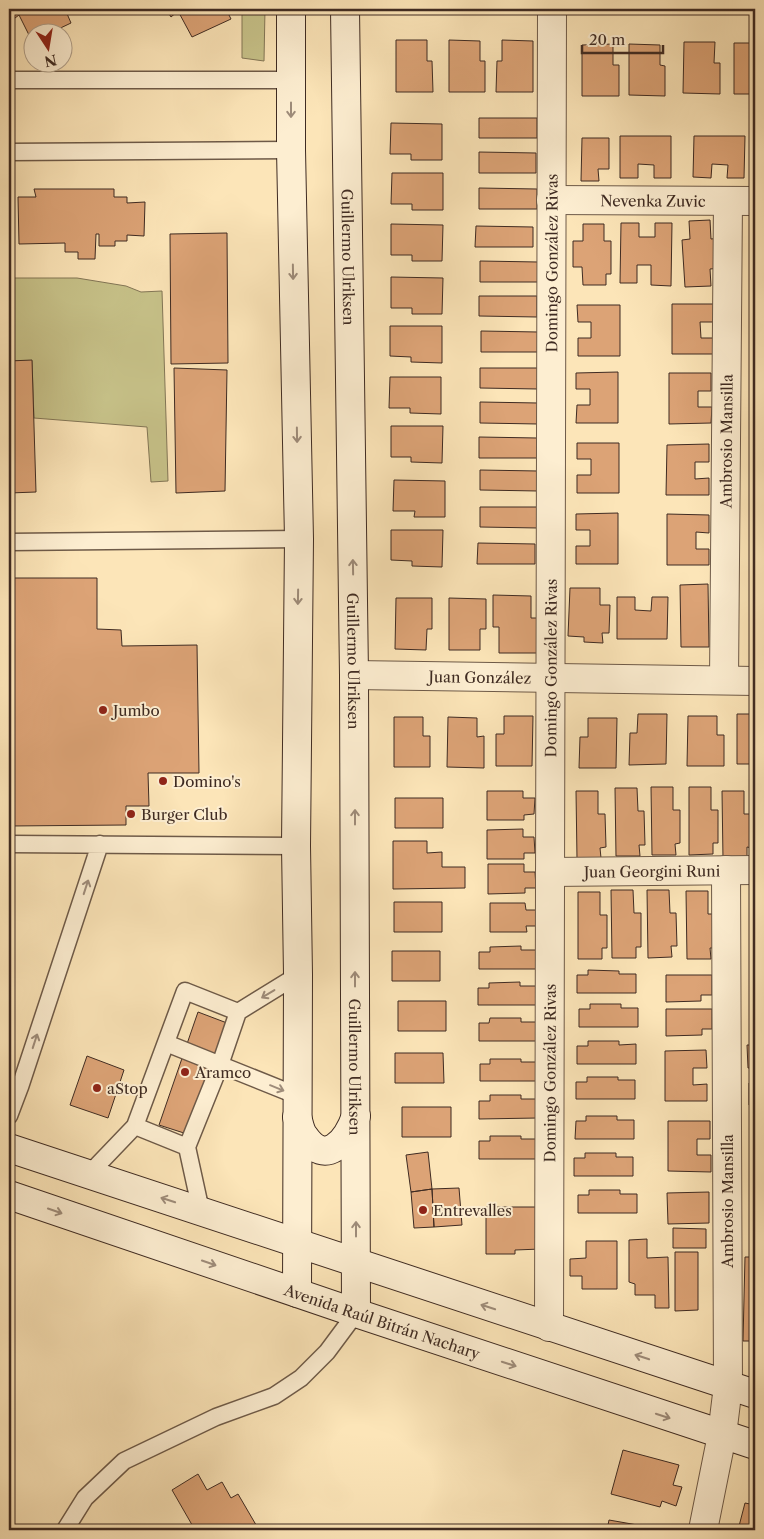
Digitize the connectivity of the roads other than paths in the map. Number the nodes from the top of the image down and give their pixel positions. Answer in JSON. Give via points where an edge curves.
{"nodes":[{"id":1,"x":291,"y":9,"type":"edge"},
{"id":2,"x":345,"y":9,"type":"edge"},
{"id":3,"x":552,"y":9,"type":"edge"},
{"id":4,"x":9,"y":80,"type":"edge"},
{"id":5,"x":291,"y":80,"type":"junction"},
{"id":6,"x":291,"y":150,"type":"junction"},
{"id":7,"x":9,"y":152,"type":"edge"},
{"id":8,"x":551,"y":200,"type":"junction"},
{"id":9,"x":728,"y":201,"type":"junction"},
{"id":10,"x":755,"y":201,"type":"edge"},
{"id":11,"x":299,"y":539,"type":"junction"},
{"id":12,"x":9,"y":542,"type":"edge"},
{"id":13,"x":354,"y":675,"type":"junction"},
{"id":14,"x":551,"y":678,"type":"junction"},
{"id":15,"x":724,"y":680,"type":"junction"},
{"id":16,"x":755,"y":681,"type":"edge"},
{"id":17,"x":9,"y":844,"type":"edge"},
{"id":18,"x":100,"y":844,"type":"junction"},
{"id":19,"x":296,"y":846,"type":"junction"},
{"id":20,"x":726,"y":870,"type":"junction"},
{"id":21,"x":755,"y":870,"type":"edge"},
{"id":22,"x":550,"y":872,"type":"junction"},
{"id":23,"x":298,"y":975,"type":"junction"},
{"id":24,"x":238,"y":1012,"type":"junction"},
{"id":25,"x":166,"y":1043,"type":"junction"},
{"id":26,"x":220,"y":1065,"type":"junction"},
{"id":27,"x":14,"y":1086,"type":"edge"},
{"id":28,"x":297,"y":1107,"type":"junction"},
{"id":29,"x":9,"y":1116,"type":"edge"},
{"id":30,"x":356,"y":1116,"type":"junction"},
{"id":31,"x":135,"y":1126,"type":"junction"},
{"id":32,"x":187,"y":1147,"type":"junction"},
{"id":33,"x":9,"y":1148,"type":"edge"},
{"id":34,"x":89,"y":1174,"type":"junction"},
{"id":35,"x":9,"y":1196,"type":"edge"},
{"id":36,"x":201,"y":1211,"type":"junction"},
{"id":37,"x":297,"y":1242,"type":"junction"},
{"id":38,"x":356,"y":1263,"type":"junction"},
{"id":39,"x":297,"y":1293,"type":"junction"},
{"id":40,"x":356,"y":1313,"type":"junction"},
{"id":41,"x":550,"y":1327,"type":"junction"},
{"id":42,"x":728,"y":1386,"type":"junction"},
{"id":43,"x":755,"y":1394,"type":"edge"},
{"id":44,"x":722,"y":1435,"type":"junction"},
{"id":45,"x":755,"y":1445,"type":"edge"},
{"id":46,"x":65,"y":1530,"type":"edge"},
{"id":47,"x":703,"y":1530,"type":"edge"}],
"edges":[{"from":1,"to":5,"type":"main road"},
{"from":13,"to":2,"type":"main road","name":"Guillermo Ulriksen","one_way":true},
{"from":3,"to":8,"type":"main road","name":"Domingo González Rivas"},
{"from":4,"to":5,"type":"lane"},
{"from":5,"to":6,"type":"main road","one_way":true},
{"from":6,"to":7,"type":"lane"},
{"from":6,"to":11,"type":"main road","one_way":true},
{"from":8,"to":9,"type":"main road","name":"Nevenka Zuvic"},
{"from":8,"to":14,"type":"main road","name":"Domingo González Rivas"},
{"from":9,"to":10,"type":"main road","name":"Nevenka Zuvic"},
{"from":9,"to":15,"type":"main road","name":"Ambrosio Mansilla"},
{"from":11,"to":12,"type":"lane"},
{"from":11,"to":19,"type":"main road","one_way":true},
{"from":13,"to":14,"type":"main road","name":"Juan González"},
{"from":30,"to":13,"type":"main road","name":"Guillermo Ulriksen","one_way":true},
{"from":14,"to":15,"type":"main road","name":"Juan González"},
{"from":14,"to":22,"type":"main road","name":"Domingo González Rivas"},
{"from":15,"to":16,"type":"main road","name":"Juan González"},
{"from":17,"to":18,"type":"lane"},
{"from":18,"to":19,"type":"lane"},
{"from":27,"to":18,"type":"lane","one_way":true},
{"from":19,"to":23,"type":"main road"},
{"from":20,"to":21,"type":"main road","name":"Juan Georgini Runi"},
{"from":20,"to":22,"type":"main road","name":"Juan Georgini Runi"},
{"from":20,"to":42,"type":"main road","name":"Ambrosio Mansilla"},
{"from":22,"to":41,"type":"main road","name":"Domingo González Rivas"},
{"from":23,"to":24,"type":"lane","one_way":true},
{"from":23,"to":28,"type":"main road"},
{"from":24,"to":25,"type":"lane","via":[[185,991]]},
{"from":24,"to":26,"type":"lane"},
{"from":25,"to":26,"type":"lane"},
{"from":25,"to":31,"type":"lane"},
{"from":26,"to":28,"type":"lane","one_way":true},
{"from":26,"to":32,"type":"lane"},
{"from":27,"to":29,"type":"lane"},
{"from":28,"to":30,"type":"main road","via":[[303,1135],[321,1150],[333,1150],[342,1142]]},
{"from":28,"to":37,"type":"main road"},
{"from":38,"to":30,"type":"main road","name":"Guillermo Ulriksen","one_way":true},
{"from":31,"to":32,"type":"lane"},
{"from":31,"to":34,"type":"lane"},
{"from":32,"to":36,"type":"lane"},
{"from":33,"to":34,"type":"main road"},
{"from":36,"to":34,"type":"main road","one_way":true},
{"from":35,"to":39,"type":"main road","name":"Avenida Raúl Bitrán Nachary","one_way":true},
{"from":36,"to":37,"type":"main road"},
{"from":37,"to":38,"type":"main road"},
{"from":37,"to":39,"type":"main road"},
{"from":38,"to":40,"type":"main road","name":"Guillermo Ulriksen"},
{"from":41,"to":38,"type":"main road","one_way":true},
{"from":39,"to":40,"type":"main road","name":"Avenida Raúl Bitrán Nachary"},
{"from":40,"to":44,"type":"main road","name":"Avenida Raúl Bitrán Nachary","one_way":true},
{"from":40,"to":46,"type":"lane","via":[[327,1352],[301,1378],[274,1396],[216,1417],[124,1461],[85,1498]]},
{"from":42,"to":41,"type":"main road","one_way":true},
{"from":42,"to":43,"type":"main road"},
{"from":42,"to":44,"type":"main road","name":"Ambrosio Mansilla"},
{"from":44,"to":45,"type":"main road","name":"Avenida Raúl Bitrán Nachary"},
{"from":44,"to":47,"type":"main road","name":"Ambrosio Mansilla"}]}
